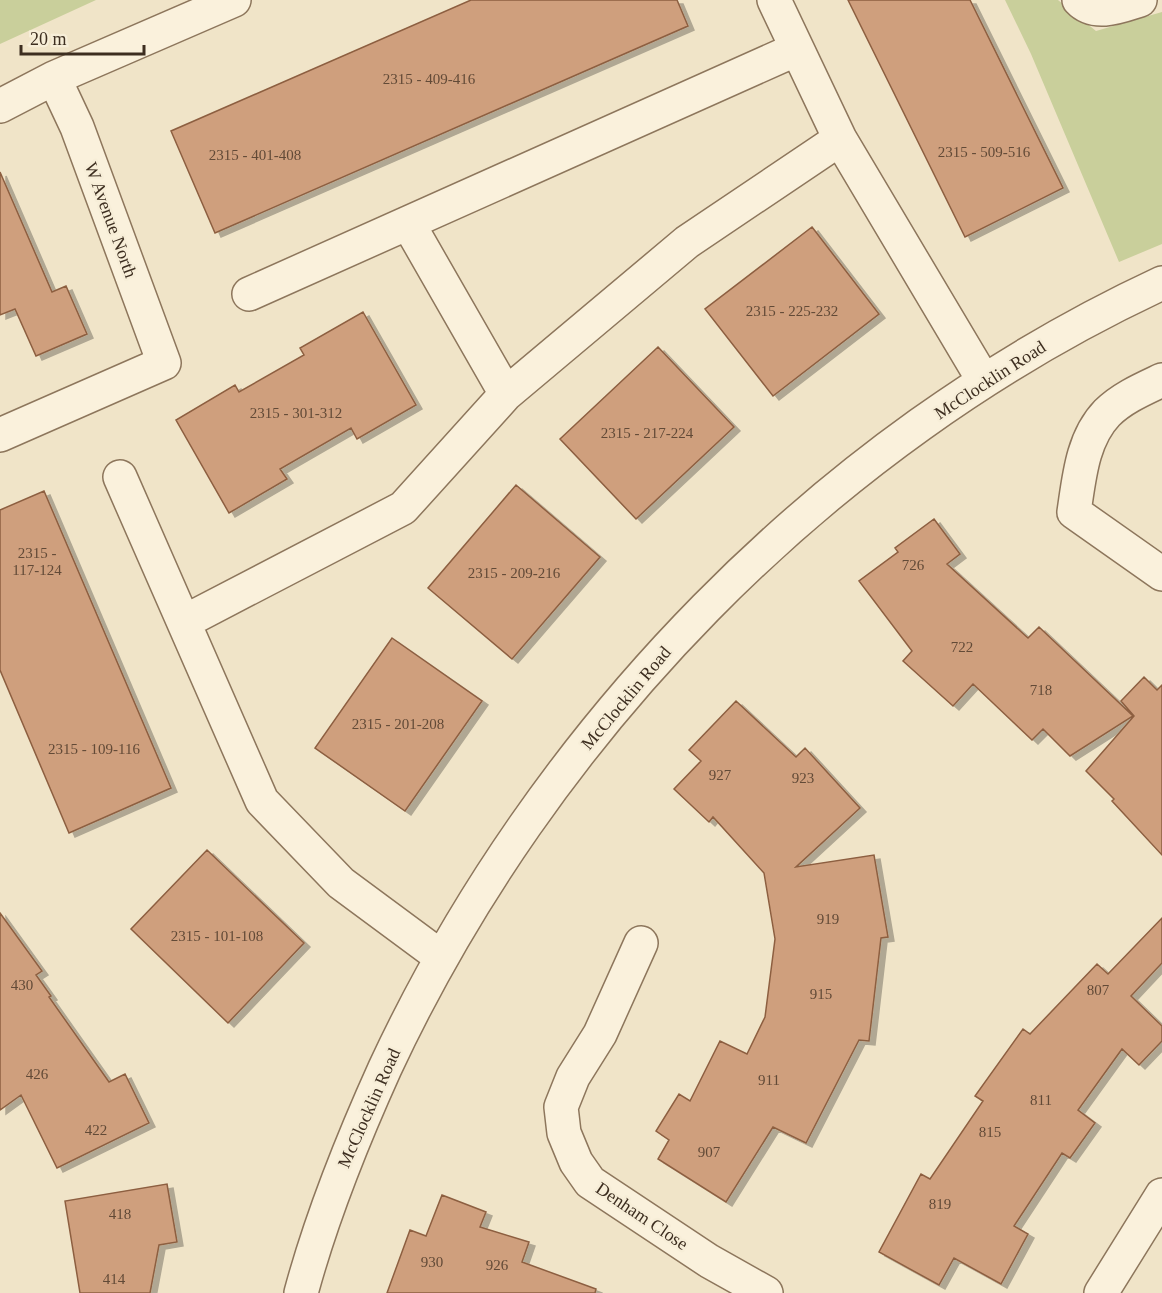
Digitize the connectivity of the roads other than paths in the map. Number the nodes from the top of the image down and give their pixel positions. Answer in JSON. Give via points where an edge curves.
{"nodes":[{"id":1,"x":234,"y":0,"type":"edge"},
{"id":2,"x":774,"y":0,"type":"edge"},
{"id":3,"x":1079,"y":0,"type":"edge"},
{"id":4,"x":1140,"y":0,"type":"edge"},
{"id":5,"x":797,"y":49,"type":"junction"},
{"id":6,"x":54,"y":78,"type":"junction"},
{"id":7,"x":0,"y":106,"type":"edge"},
{"id":8,"x":840,"y":139,"type":"junction"},
{"id":9,"x":408,"y":223,"type":"junction"},
{"id":10,"x":1162,"y":283,"type":"edge"},
{"id":11,"x":249,"y":294,"type":"dead end"},
{"id":12,"x":1162,"y":380,"type":"edge"},
{"id":13,"x":984,"y":381,"type":"junction"},
{"id":14,"x":506,"y":394,"type":"junction"},
{"id":15,"x":0,"y":435,"type":"edge"},
{"id":16,"x":120,"y":477,"type":"dead end"},
{"id":17,"x":1162,"y":574,"type":"edge"},
{"id":18,"x":184,"y":622,"type":"junction"},
{"id":19,"x":641,"y":943,"type":"dead end"},
{"id":20,"x":441,"y":957,"type":"junction"},
{"id":21,"x":1162,"y":1195,"type":"edge"},
{"id":22,"x":301,"y":1293,"type":"edge"},
{"id":23,"x":766,"y":1293,"type":"edge"},
{"id":24,"x":1101,"y":1293,"type":"edge"}],
"edges":[{"from":1,"to":6,"type":"street"},
{"from":2,"to":5,"type":"street"},
{"from":3,"to":4,"type":"street","via":[[1097,9]]},
{"from":5,"to":8,"type":"street"},
{"from":5,"to":9,"type":"street"},
{"from":6,"to":7,"type":"street"},
{"from":6,"to":15,"type":"street","name":"W Avenue North","via":[[77,128],[164,363]]},
{"from":8,"to":13,"type":"street"},
{"from":8,"to":14,"type":"street","via":[[687,242]]},
{"from":9,"to":11,"type":"street"},
{"from":9,"to":14,"type":"street"},
{"from":10,"to":13,"type":"street","name":"McClocklin Road","via":[[1060,334]]},
{"from":12,"to":17,"type":"street","via":[[1133,393],[1107,413],[1090,438],[1074,512]]},
{"from":13,"to":20,"type":"street","name":"McClocklin Road","via":[[832,492],[689,623],[557,780]]},
{"from":14,"to":18,"type":"street","via":[[403,508]]},
{"from":16,"to":18,"type":"street"},
{"from":18,"to":20,"type":"street","via":[[262,801],[341,883]]},
{"from":19,"to":23,"type":"street","name":"Denham Close","via":[[600,1034],[573,1077],[561,1107],[564,1133],[590,1182],[709,1262]]},
{"from":20,"to":22,"type":"street","name":"McClocklin Road","via":[[361,1122],[335,1185]]},
{"from":21,"to":24,"type":"street"}]}
